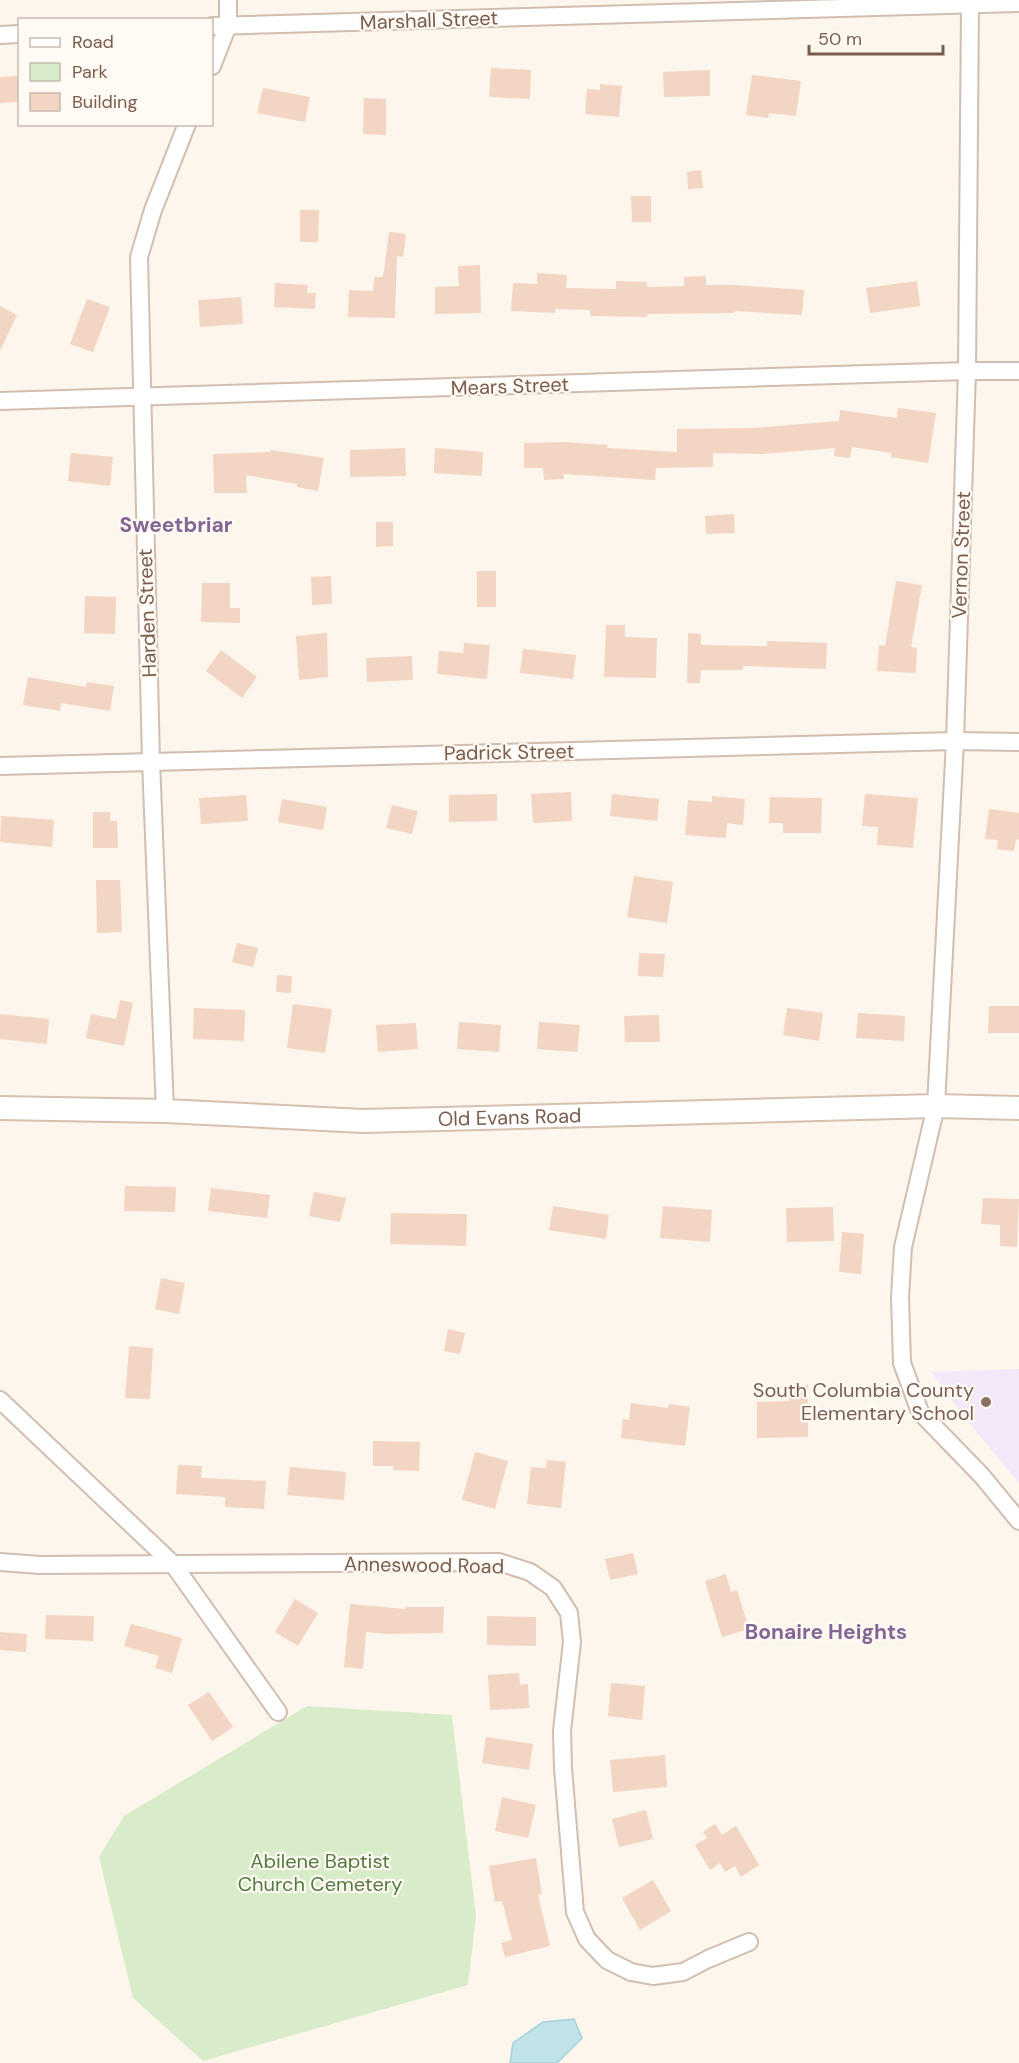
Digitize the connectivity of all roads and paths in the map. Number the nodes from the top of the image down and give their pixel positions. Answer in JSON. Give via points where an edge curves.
{"nodes":[{"id":1,"x":228,"y":0,"type":"edge"},
{"id":2,"x":1019,"y":3,"type":"edge"},
{"id":3,"x":970,"y":4,"type":"junction"},
{"id":4,"x":220,"y":26,"type":"edge"},
{"id":5,"x":18,"y":34,"type":"edge"},
{"id":6,"x":0,"y":35,"type":"edge"},
{"id":7,"x":213,"y":61,"type":"edge"},
{"id":8,"x":186,"y":126,"type":"edge"},
{"id":9,"x":967,"y":371,"type":"junction"},
{"id":10,"x":1019,"y":371,"type":"edge"},
{"id":11,"x":141,"y":398,"type":"junction"},
{"id":12,"x":0,"y":401,"type":"edge"},
{"id":13,"x":954,"y":741,"type":"junction"},
{"id":14,"x":1019,"y":742,"type":"edge"},
{"id":15,"x":151,"y":761,"type":"junction"},
{"id":16,"x":0,"y":766,"type":"edge"},
{"id":17,"x":936,"y":1106,"type":"junction"},
{"id":18,"x":0,"y":1108,"type":"edge"},
{"id":19,"x":1019,"y":1108,"type":"edge"},
{"id":20,"x":165,"y":1111,"type":"junction"},
{"id":21,"x":0,"y":1400,"type":"edge"},
{"id":22,"x":1019,"y":1521,"type":"edge"},
{"id":23,"x":0,"y":1562,"type":"edge"},
{"id":24,"x":173,"y":1564,"type":"junction"},
{"id":25,"x":278,"y":1712,"type":"dead end"},
{"id":26,"x":749,"y":1942,"type":"dead end"}],
"edges":[{"from":1,"to":4,"type":"street"},
{"from":2,"to":3,"type":"street","name":"Marshall Street"},
{"from":3,"to":4,"type":"street","name":"Marshall Street"},
{"from":3,"to":9,"type":"street","name":"Vernon Street"},
{"from":4,"to":7,"type":"street"},
{"from":5,"to":6,"type":"street"},
{"from":8,"to":11,"type":"street","name":"Harden Street","via":[[139,257]]},
{"from":9,"to":10,"type":"street","name":"Mears Street"},
{"from":9,"to":11,"type":"street","name":"Mears Street"},
{"from":9,"to":13,"type":"street","name":"Vernon Street"},
{"from":11,"to":12,"type":"street","name":"Mears Street"},
{"from":11,"to":15,"type":"street","name":"Harden Street"},
{"from":13,"to":14,"type":"street","name":"Padrick Street"},
{"from":13,"to":15,"type":"street","name":"Padrick Street"},
{"from":13,"to":17,"type":"street","name":"Vernon Street"},
{"from":15,"to":16,"type":"street","name":"Padrick Street"},
{"from":15,"to":20,"type":"street","name":"Harden Street"},
{"from":17,"to":19,"type":"street","name":"Old Evans Road"},
{"from":17,"to":20,"type":"street","name":"Old Evans Road","via":[[363,1121]]},
{"from":17,"to":22,"type":"street","name":"Vernon Street","via":[[903,1247],[902,1363],[921,1412]]},
{"from":18,"to":20,"type":"street","name":"Old Evans Road"},
{"from":21,"to":24,"type":"street"},
{"from":23,"to":24,"type":"street","name":"Anneswood Road"},
{"from":24,"to":25,"type":"street"},
{"from":24,"to":26,"type":"street","name":"Anneswood Road","via":[[499,1563],[530,1572],[553,1588],[569,1613],[572,1642],[561,1731],[563,1768],[574,1912],[587,1939],[607,1960],[631,1972],[653,1976],[683,1972]]}]}
